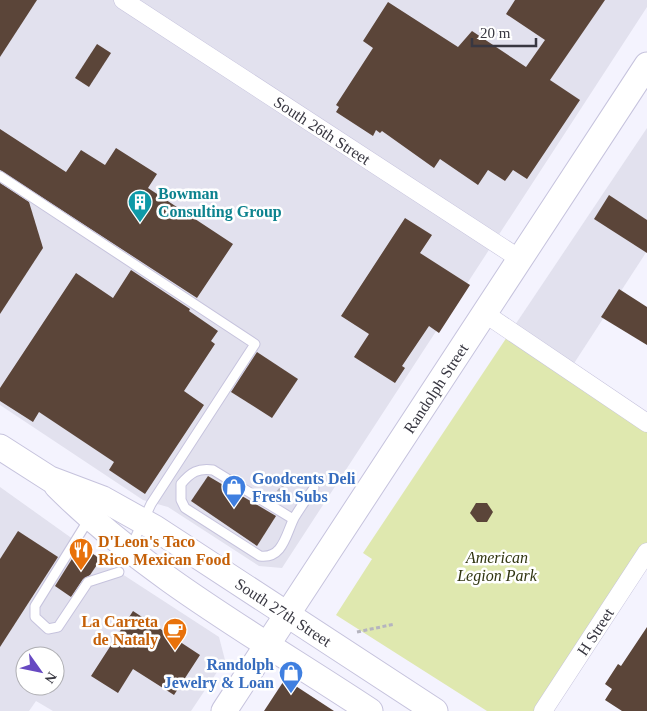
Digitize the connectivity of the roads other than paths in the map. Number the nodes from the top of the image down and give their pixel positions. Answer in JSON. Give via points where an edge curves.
{"nodes":[{"id":1,"x":123,"y":0,"type":"edge"},
{"id":2,"x":647,"y":65,"type":"edge"},
{"id":3,"x":0,"y":176,"type":"edge"},
{"id":4,"x":520,"y":259,"type":"junction"},
{"id":5,"x":484,"y":313,"type":"junction"},
{"id":6,"x":647,"y":423,"type":"edge"},
{"id":7,"x":0,"y":447,"type":"edge"},
{"id":8,"x":50,"y":479,"type":"junction"},
{"id":9,"x":314,"y":488,"type":"dead end"},
{"id":10,"x":90,"y":518,"type":"junction"},
{"id":11,"x":293,"y":519,"type":"junction"},
{"id":12,"x":143,"y":521,"type":"junction"},
{"id":13,"x":647,"y":552,"type":"edge"},
{"id":14,"x":124,"y":562,"type":"junction"},
{"id":15,"x":288,"y":614,"type":"junction"},
{"id":16,"x":268,"y":644,"type":"junction"},
{"id":17,"x":224,"y":711,"type":"edge"},
{"id":18,"x":370,"y":711,"type":"edge"},
{"id":19,"x":435,"y":711,"type":"edge"},
{"id":20,"x":543,"y":711,"type":"edge"}],
"edges":[{"from":1,"to":4,"type":"street","name":"South 26th Street"},
{"from":2,"to":4,"type":"main road","name":"Randolph Street"},
{"from":3,"to":12,"type":"lane","via":[[256,344],[191,441]]},
{"from":4,"to":5,"type":"main road","name":"Randolph Street"},
{"from":5,"to":6,"type":"street"},
{"from":5,"to":15,"type":"main road","name":"Randolph Street"},
{"from":7,"to":8,"type":"main road","name":"South 27th Street"},
{"from":8,"to":10,"type":"main road","name":"South 27th Street"},
{"from":8,"to":12,"type":"main road","name":"South 27th Street","via":[[103,499]]},
{"from":9,"to":11,"type":"lane"},
{"from":10,"to":14,"type":"main road","name":"South 27th Street"},
{"from":10,"to":14,"type":"lane","via":[[34,606],[35,617],[48,629],[58,626],[88,582]]},
{"from":11,"to":11,"type":"lane","via":[[213,470],[193,471],[181,484],[179,492],[186,508],[260,556],[273,555],[279,549]]},
{"from":12,"to":14,"type":"lane"},
{"from":12,"to":15,"type":"main road","name":"South 27th Street"},
{"from":13,"to":20,"type":"street","name":"H Street"},
{"from":14,"to":16,"type":"main road","name":"South 27th Street"},
{"from":15,"to":16,"type":"main road","name":"Randolph Street"},
{"from":15,"to":19,"type":"main road","name":"South 27th Street"},
{"from":16,"to":17,"type":"main road","name":"Randolph Street"},
{"from":16,"to":18,"type":"main road","name":"South 27th Street"}]}
